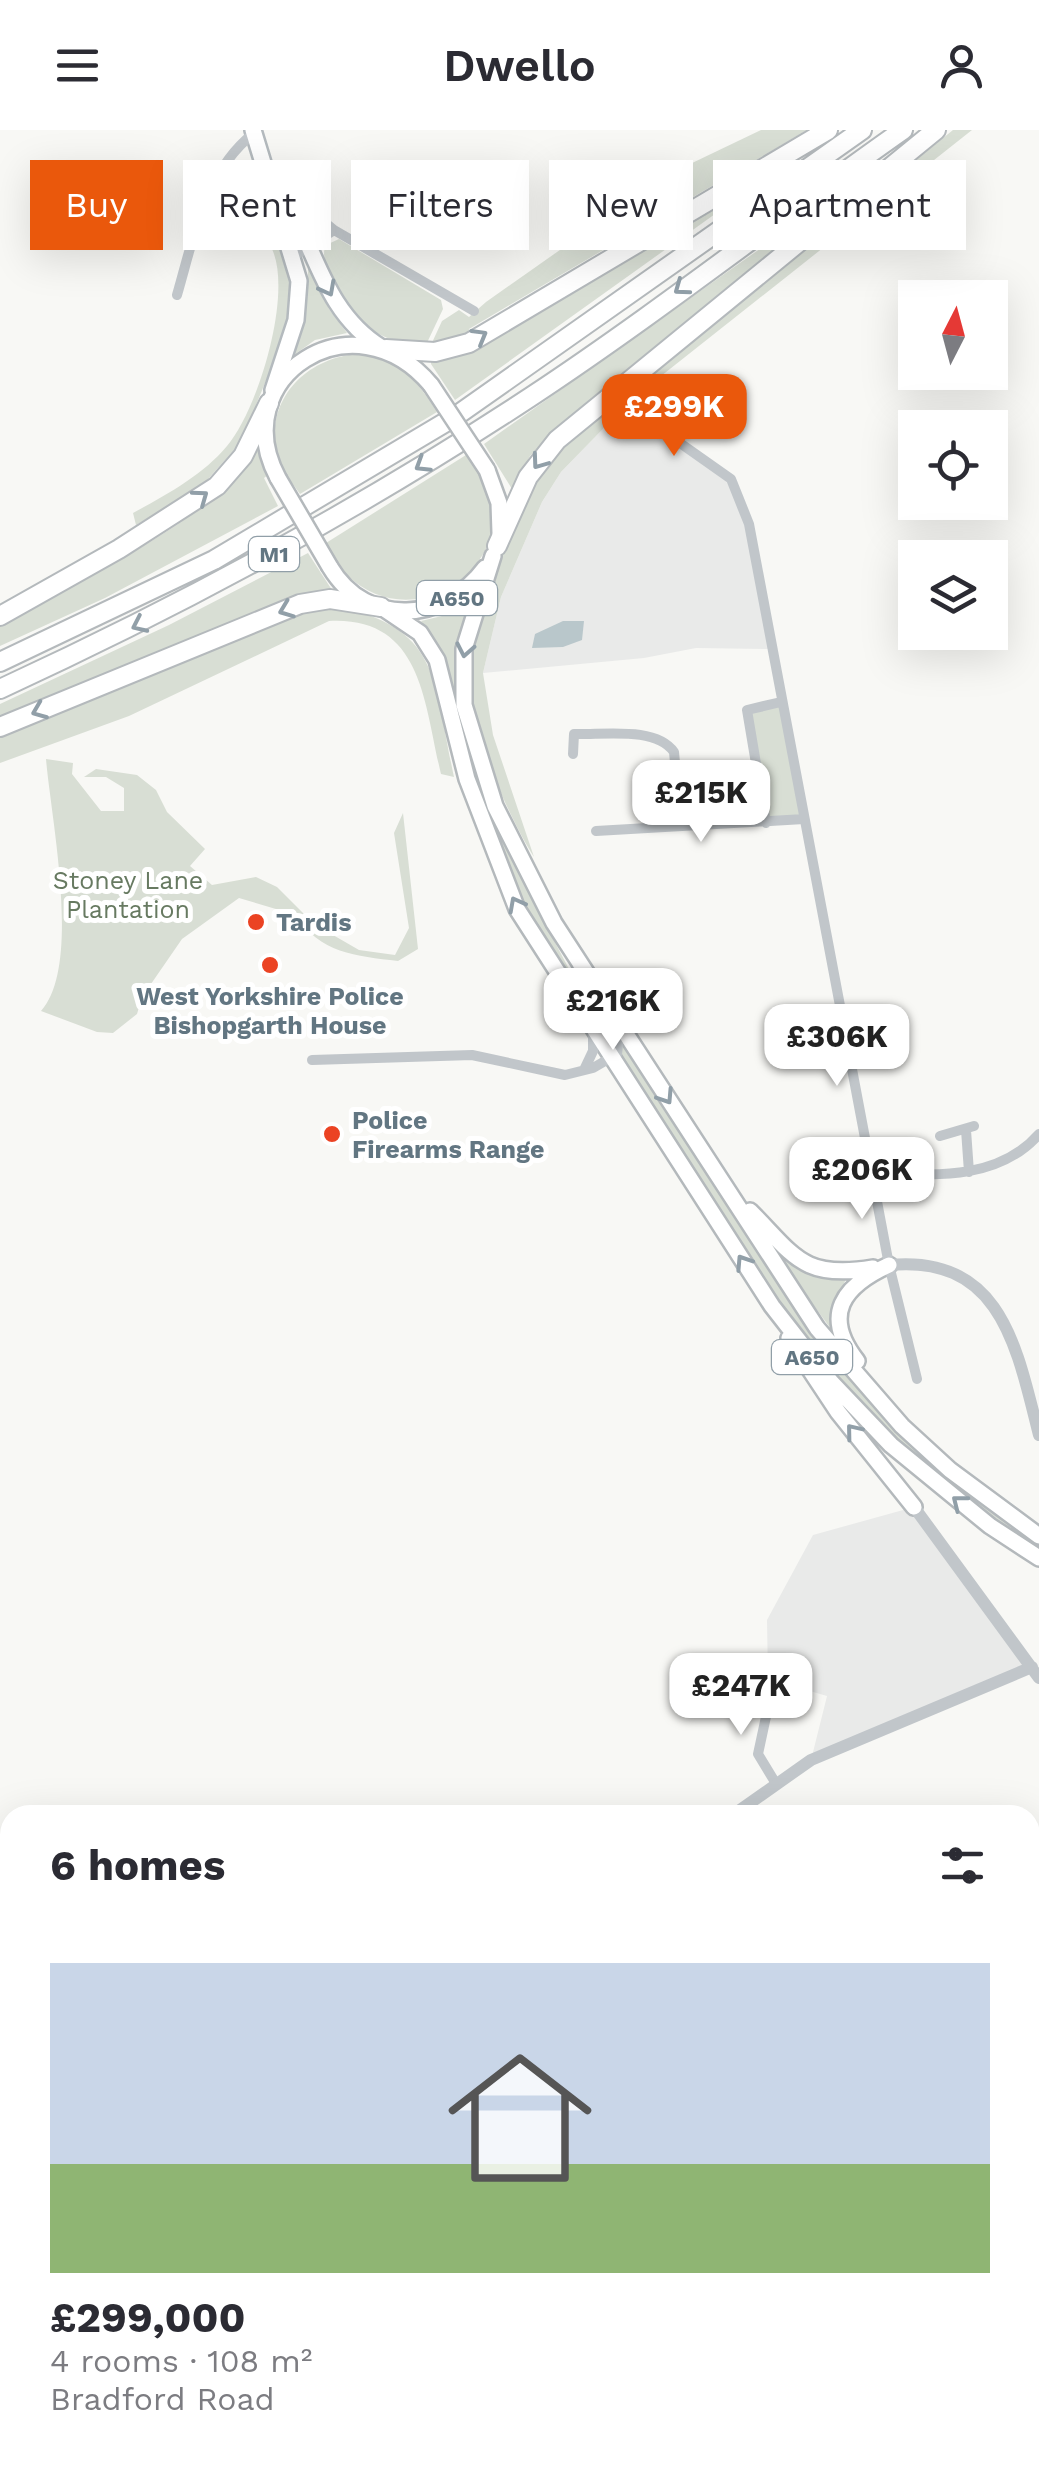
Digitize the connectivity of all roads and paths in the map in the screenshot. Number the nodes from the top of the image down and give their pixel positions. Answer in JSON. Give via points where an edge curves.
{"nodes":[{"id":1,"x":828,"y":130,"type":"edge"},
{"id":2,"x":862,"y":130,"type":"edge"},
{"id":3,"x":903,"y":130,"type":"edge"},
{"id":4,"x":936,"y":130,"type":"edge"},
{"id":5,"x":254,"y":131,"type":"edge"},
{"id":6,"x":264,"y":160,"type":"edge"},
{"id":7,"x":331,"y":228,"type":"edge"},
{"id":8,"x":334,"y":230,"type":"junction"},
{"id":9,"x":331,"y":232,"type":"edge"},
{"id":10,"x":292,"y":250,"type":"edge"},
{"id":11,"x":308,"y":250,"type":"edge"},
{"id":12,"x":310,"y":250,"type":"edge"},
{"id":13,"x":294,"y":256,"type":"junction"},
{"id":14,"x":177,"y":294,"type":"dead end"},
{"id":15,"x":474,"y":311,"type":"dead end"},
{"id":16,"x":384,"y":348,"type":"junction"},
{"id":17,"x":270,"y":401,"type":"junction"},
{"id":18,"x":636,"y":412,"type":"dead end"},
{"id":19,"x":495,"y":551,"type":"junction"},
{"id":20,"x":382,"y":608,"type":"junction"},
{"id":21,"x":0,"y":616,"type":"edge"},
{"id":22,"x":0,"y":662,"type":"edge"},
{"id":23,"x":0,"y":689,"type":"edge"},
{"id":24,"x":781,"y":702,"type":"junction"},
{"id":25,"x":0,"y":727,"type":"edge"},
{"id":26,"x":573,"y":754,"type":"dead end"},
{"id":27,"x":804,"y":820,"type":"junction"},
{"id":28,"x":766,"y":823,"type":"junction"},
{"id":29,"x":682,"y":826,"type":"junction"},
{"id":30,"x":596,"y":831,"type":"dead end"},
{"id":31,"x":574,"y":956,"type":"junction"},
{"id":32,"x":592,"y":1029,"type":"junction"},
{"id":33,"x":611,"y":1059,"type":"junction"},
{"id":34,"x":312,"y":1060,"type":"dead end"},
{"id":35,"x":584,"y":1070,"type":"junction"},
{"id":36,"x":1039,"y":1134,"type":"edge"},
{"id":37,"x":940,"y":1136,"type":"dead end"},
{"id":38,"x":873,"y":1172,"type":"junction"},
{"id":39,"x":969,"y":1172,"type":"junction"},
{"id":40,"x":725,"y":1188,"type":"junction"},
{"id":41,"x":889,"y":1265,"type":"junction"},
{"id":42,"x":772,"y":1306,"type":"junction"},
{"id":43,"x":917,"y":1379,"type":"dead end"},
{"id":44,"x":1039,"y":1435,"type":"edge"},
{"id":45,"x":914,"y":1507,"type":"joint"},
{"id":46,"x":1002,"y":1511,"type":"junction"},
{"id":47,"x":1039,"y":1536,"type":"edge"},
{"id":48,"x":1039,"y":1558,"type":"edge"},
{"id":49,"x":1035,"y":1672,"type":"edge"},
{"id":50,"x":773,"y":1684,"type":"dead end"},
{"id":51,"x":776,"y":1782,"type":"junction"},
{"id":52,"x":746,"y":1805,"type":"edge"}],
"edges":[{"from":16,"to":1,"type":"highway","one_way":true,"via":[[436,352],[469,343]]},
{"from":2,"to":22,"type":"highway","number":"M1","via":[[456,416],[214,560]]},
{"from":3,"to":23,"type":"highway","number":"M1","one_way":true,"via":[[534,394],[354,508],[146,622]]},
{"from":4,"to":19,"type":"highway","one_way":true,"via":[[557,440],[528,477]]},
{"from":5,"to":6,"type":"main road","number":"A650"},
{"from":5,"to":14,"type":"street","via":[[209,193]]},
{"from":7,"to":8,"type":"street"},
{"from":8,"to":9,"type":"street"},
{"from":8,"to":15,"type":"street","via":[[452,306]]},
{"from":10,"to":13,"type":"main road","number":"A650"},
{"from":11,"to":13,"type":"street"},
{"from":12,"to":16,"type":"main road","number":"A650","one_way":true,"via":[[343,316]]},
{"from":13,"to":17,"type":"main road","number":"A650","via":[[298,307]]},
{"from":16,"to":17,"type":"main road","via":[[357,342],[324,348],[292,370]]},
{"from":16,"to":19,"type":"main road","number":"A650","bridge":true,"via":[[431,384],[487,470],[500,503]]},
{"from":17,"to":20,"type":"main road","number":"A650","bridge":true,"via":[[267,444],[278,478],[330,566],[346,586]]},
{"from":21,"to":17,"type":"highway","one_way":true,"via":[[216,486],[249,446]]},
{"from":18,"to":24,"type":"street","via":[[731,479],[749,524]]},
{"from":19,"to":20,"type":"main road","number":"A650","via":[[452,601],[427,610]]},
{"from":19,"to":31,"type":"main road","number":"A650","one_way":true,"via":[[464,650],[464,705],[496,806]]},
{"from":20,"to":25,"type":"highway","one_way":true,"via":[[310,601]]},
{"from":32,"to":20,"type":"main road","number":"A650","one_way":true,"via":[[500,873],[433,652],[420,634]]},
{"from":24,"to":27,"type":"street"},
{"from":24,"to":28,"type":"street","via":[[747,710]]},
{"from":26,"to":29,"type":"street","via":[[574,734],[667,742],[674,752]]},
{"from":27,"to":28,"type":"street"},
{"from":27,"to":38,"type":"street"},
{"from":28,"to":29,"type":"street"},
{"from":29,"to":30,"type":"street"},
{"from":31,"to":33,"type":"street","via":[[582,983],[614,1031],[617,1054]]},
{"from":31,"to":40,"type":"main road","number":"A650","one_way":true},
{"from":32,"to":33,"type":"main road","number":"A650"},
{"from":32,"to":35,"type":"street","via":[[593,1051]]},
{"from":33,"to":35,"type":"street"},
{"from":42,"to":33,"type":"main road","number":"A650","one_way":true},
{"from":34,"to":35,"type":"street","via":[[472,1055],[565,1074]]},
{"from":36,"to":39,"type":"street","via":[[1008,1161]]},
{"from":37,"to":39,"type":"street","via":[[970,1128]]},
{"from":38,"to":39,"type":"street"},
{"from":38,"to":41,"type":"street"},
{"from":40,"to":41,"type":"main road","via":[[798,1261],[835,1272]]},
{"from":40,"to":46,"type":"main road","number":"A650","via":[[850,1368],[902,1426]]},
{"from":41,"to":43,"type":"street"},
{"from":41,"to":44,"type":"street","via":[[942,1268],[987,1296],[1010,1330]]},
{"from":41,"to":46,"type":"main road","via":[[856,1282],[845,1296],[840,1325],[846,1347]]},
{"from":45,"to":42,"type":"main road","one_way":true,"via":[[799,1358]]},
{"from":48,"to":42,"type":"main road","number":"A650","one_way":true,"via":[[891,1446]]},
{"from":45,"to":49,"type":"street"},
{"from":46,"to":47,"type":"main road","number":"A650"},
{"from":49,"to":51,"type":"street","via":[[811,1760]]},
{"from":50,"to":51,"type":"street","via":[[758,1754]]},
{"from":51,"to":52,"type":"street"}]}
